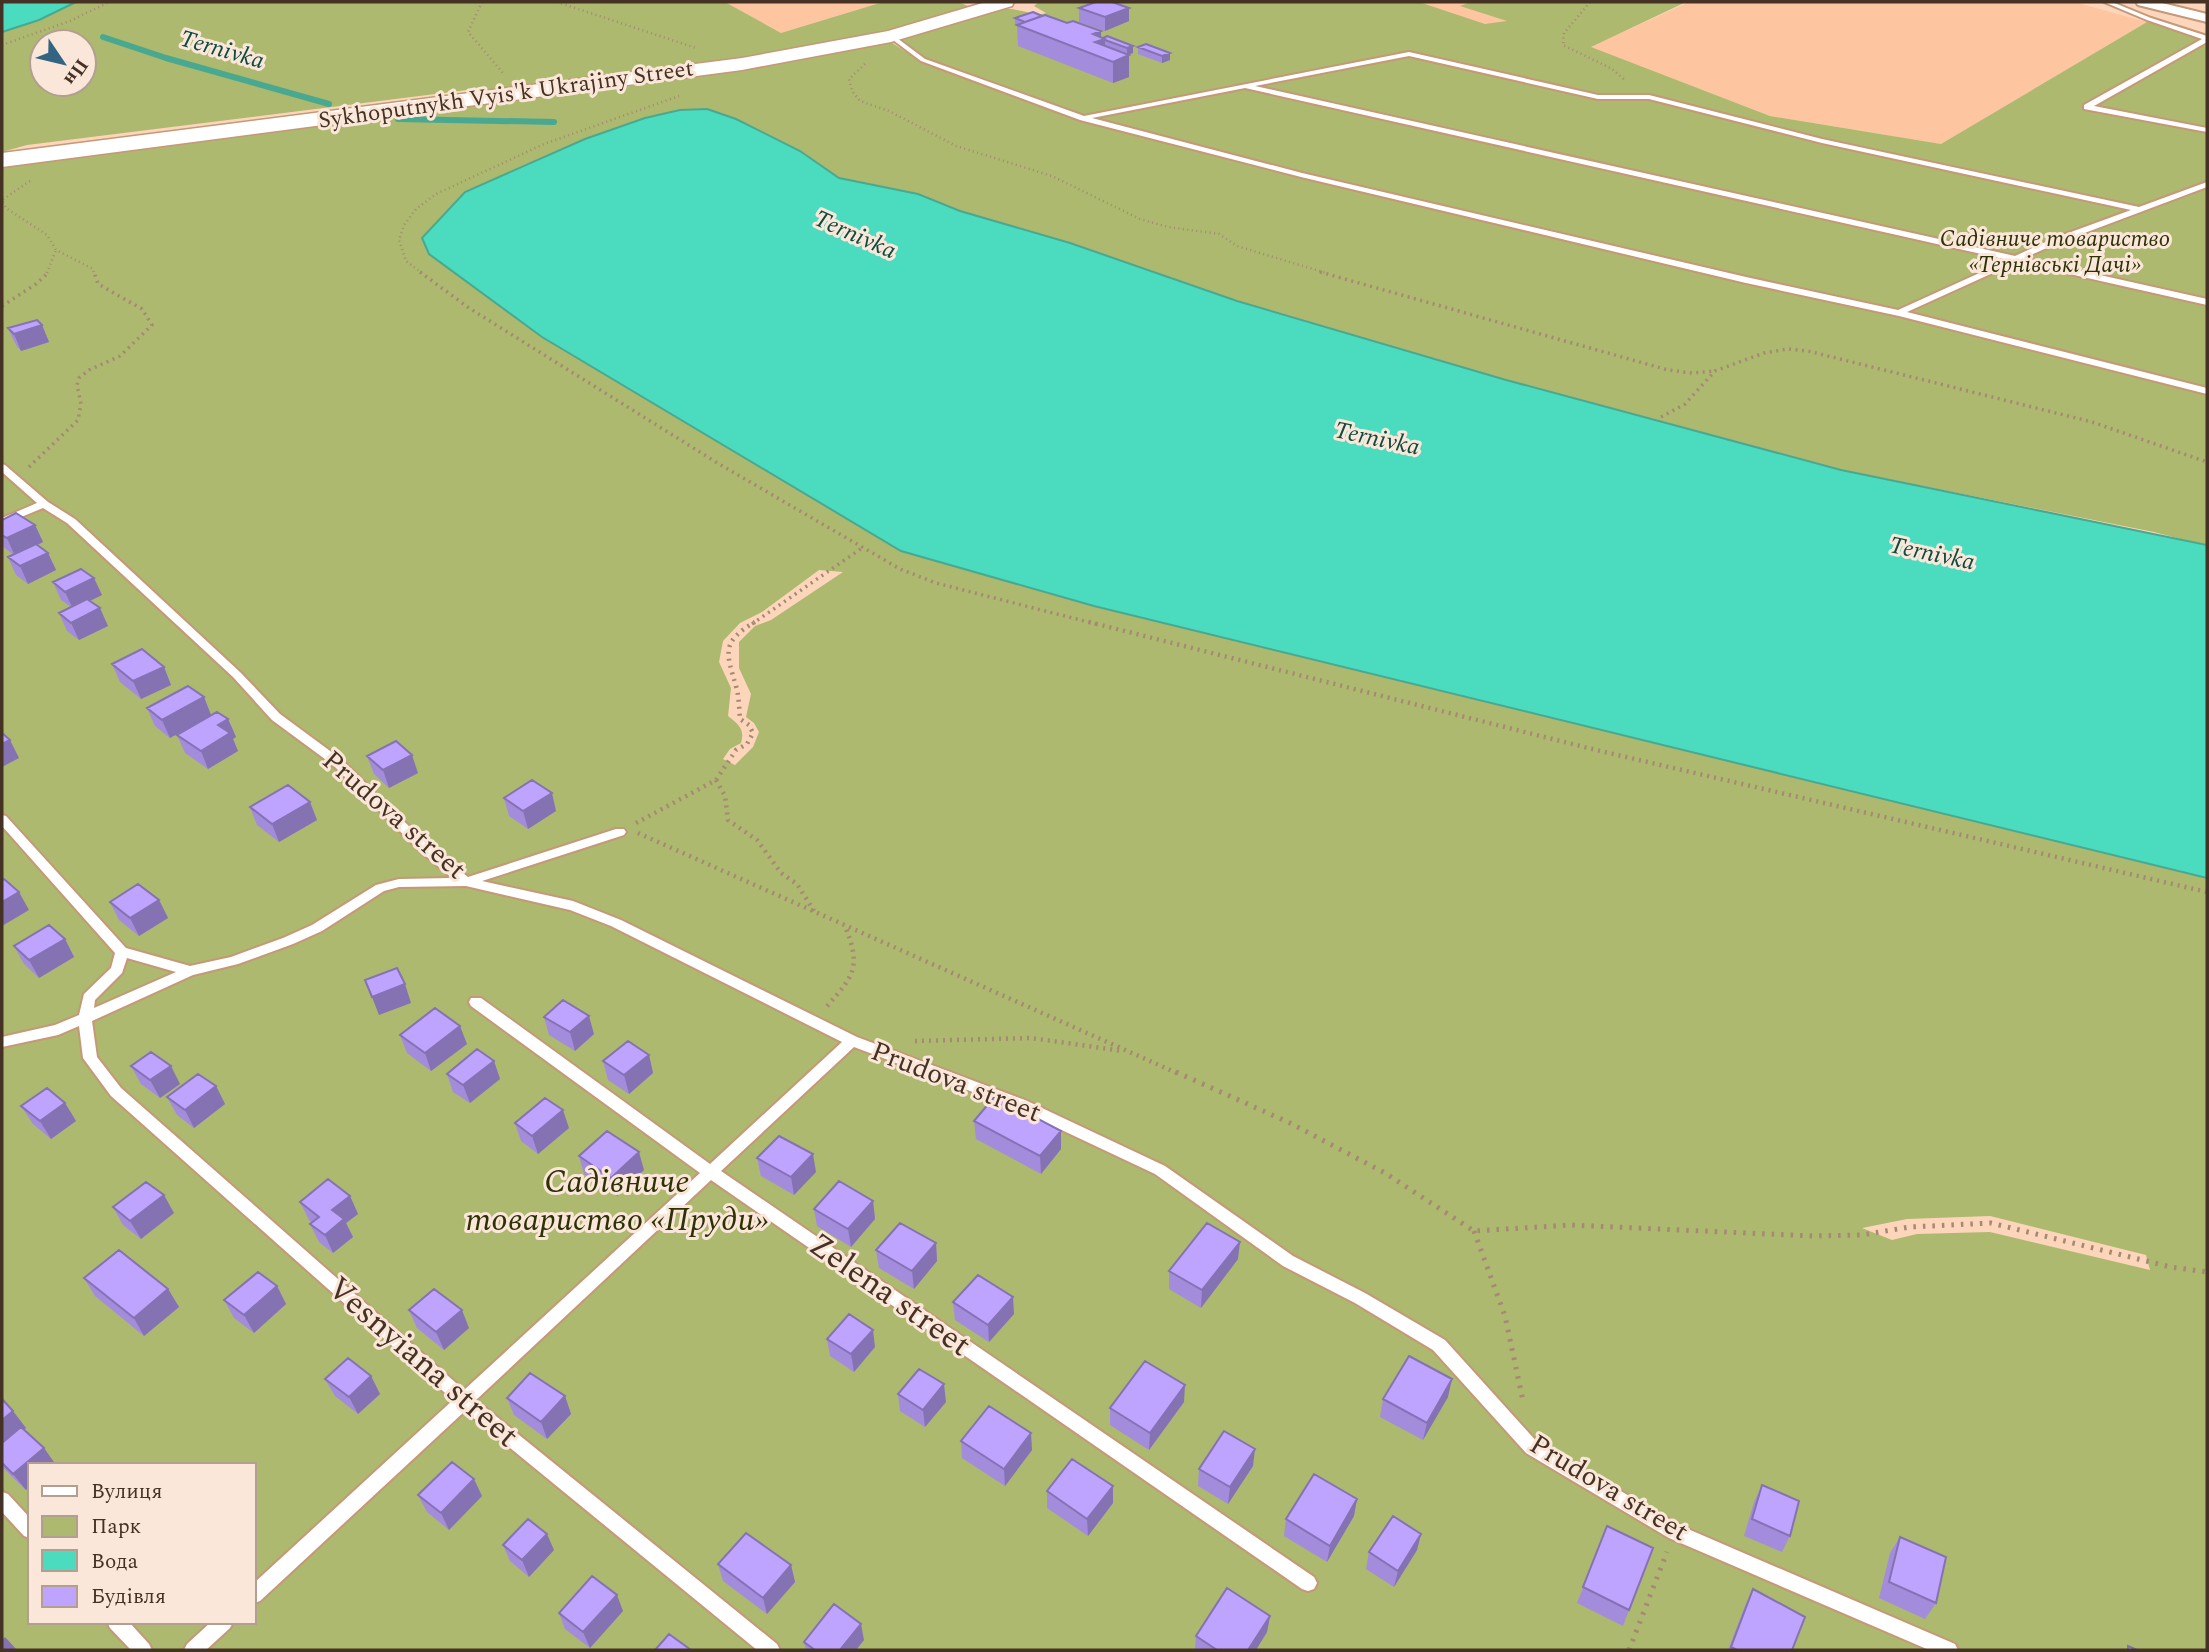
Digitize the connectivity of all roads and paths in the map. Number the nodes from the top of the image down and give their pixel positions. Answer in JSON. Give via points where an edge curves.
{"nodes":[{"id":1,"x":109,"y":2,"type":"edge"},
{"id":2,"x":482,"y":2,"type":"edge"},
{"id":3,"x":557,"y":2,"type":"edge"},
{"id":4,"x":1006,"y":2,"type":"edge"},
{"id":5,"x":1590,"y":2,"type":"edge"},
{"id":6,"x":2107,"y":2,"type":"edge"},
{"id":7,"x":2143,"y":2,"type":"edge"},
{"id":8,"x":2207,"y":18,"type":"edge"},
{"id":9,"x":2207,"y":39,"type":"edge"},
{"id":10,"x":897,"y":41,"type":"junction"},
{"id":11,"x":2,"y":45,"type":"edge"},
{"id":12,"x":699,"y":49,"type":"dead end"},
{"id":13,"x":1245,"y":86,"type":"junction"},
{"id":14,"x":689,"y":93,"type":"dead end"},
{"id":15,"x":1639,"y":97,"type":"junction"},
{"id":16,"x":482,"y":98,"type":"junction"},
{"id":17,"x":1083,"y":118,"type":"junction"},
{"id":18,"x":2207,"y":130,"type":"edge"},
{"id":19,"x":2,"y":160,"type":"edge"},
{"id":20,"x":32,"y":180,"type":"dead end"},
{"id":21,"x":2207,"y":184,"type":"edge"},
{"id":22,"x":2142,"y":210,"type":"junction"},
{"id":23,"x":56,"y":250,"type":"junction"},
{"id":24,"x":2017,"y":259,"type":"junction"},
{"id":25,"x":2207,"y":302,"type":"edge"},
{"id":26,"x":2,"y":306,"type":"edge"},
{"id":27,"x":1899,"y":313,"type":"junction"},
{"id":28,"x":1715,"y":371,"type":"junction"},
{"id":29,"x":2207,"y":391,"type":"edge"},
{"id":30,"x":1661,"y":417,"type":"dead end"},
{"id":31,"x":2207,"y":462,"type":"edge"},
{"id":32,"x":2,"y":467,"type":"edge"},
{"id":33,"x":13,"y":478,"type":"junction"},
{"id":34,"x":44,"y":504,"type":"junction"},
{"id":35,"x":2,"y":522,"type":"edge"},
{"id":36,"x":862,"y":548,"type":"junction"},
{"id":37,"x":716,"y":780,"type":"junction"},
{"id":38,"x":2,"y":819,"type":"edge"},
{"id":39,"x":620,"y":832,"type":"junction"},
{"id":40,"x":466,"y":881,"type":"junction"},
{"id":41,"x":2207,"y":892,"type":"edge"},
{"id":42,"x":814,"y":911,"type":"junction"},
{"id":43,"x":844,"y":925,"type":"junction"},
{"id":44,"x":122,"y":952,"type":"junction"},
{"id":45,"x":190,"y":971,"type":"junction"},
{"id":46,"x":476,"y":1002,"type":"dead end"},
{"id":47,"x":85,"y":1020,"type":"junction"},
{"id":48,"x":813,"y":1021,"type":"junction"},
{"id":49,"x":852,"y":1041,"type":"junction"},
{"id":50,"x":910,"y":1041,"type":"dead end"},
{"id":51,"x":2,"y":1042,"type":"edge"},
{"id":52,"x":1130,"y":1052,"type":"junction"},
{"id":53,"x":90,"y":1058,"type":"joint"},
{"id":54,"x":709,"y":1171,"type":"junction"},
{"id":55,"x":1474,"y":1231,"type":"junction"},
{"id":56,"x":2207,"y":1272,"type":"edge"},
{"id":57,"x":465,"y":1401,"type":"junction"},
{"id":58,"x":1532,"y":1448,"type":"junction"},
{"id":59,"x":2,"y":1500,"type":"edge"},
{"id":60,"x":28,"y":1528,"type":"edge"},
{"id":61,"x":1675,"y":1531,"type":"junction"},
{"id":62,"x":1308,"y":1583,"type":"dead end"},
{"id":63,"x":256,"y":1593,"type":"edge"},
{"id":64,"x":118,"y":1624,"type":"edge"},
{"id":65,"x":222,"y":1624,"type":"edge"},
{"id":66,"x":143,"y":1650,"type":"edge"},
{"id":67,"x":194,"y":1650,"type":"edge"},
{"id":68,"x":771,"y":1650,"type":"edge"},
{"id":69,"x":1629,"y":1650,"type":"edge"},
{"id":70,"x":1950,"y":1650,"type":"edge"}],
"edges":[{"from":1,"to":11,"type":"path"},
{"from":2,"to":16,"type":"path","via":[[468,32],[507,77]]},
{"from":3,"to":12,"type":"path"},
{"from":4,"to":10,"type":"street","name":"Sykhoputnykh Vyis'k Ukrajiny Street"},
{"from":5,"to":15,"type":"path","via":[[1564,33],[1563,45],[1619,72]]},
{"from":6,"to":9,"type":"lane"},
{"from":7,"to":8,"type":"street"},
{"from":9,"to":18,"type":"lane","via":[[2087,107]]},
{"from":10,"to":16,"type":"street","name":"Sykhoputnykh Vyis'k Ukrajiny Street"},
{"from":10,"to":17,"type":"lane","via":[[923,61]]},
{"from":10,"to":28,"type":"path","via":[[849,79],[852,91],[860,101],[956,146],[1052,176],[1140,219],[1219,233],[1237,246],[1293,264],[1668,370]]},
{"from":13,"to":15,"type":"lane","via":[[1409,54],[1598,97]]},
{"from":13,"to":17,"type":"lane"},
{"from":13,"to":24,"type":"lane"},
{"from":14,"to":36,"type":"path","via":[[544,144],[436,194],[404,225],[399,240],[406,261],[469,308]]},
{"from":15,"to":22,"type":"lane"},
{"from":16,"to":19,"type":"street","name":"Sykhoputnykh Vyis'k Ukrajiny Street"},
{"from":17,"to":27,"type":"lane","via":[[1328,182]]},
{"from":20,"to":23,"type":"path","via":[[2,200],[6,208],[47,235]]},
{"from":21,"to":22,"type":"lane"},
{"from":22,"to":24,"type":"lane"},
{"from":23,"to":26,"type":"path","via":[[55,265],[40,282]]},
{"from":23,"to":33,"type":"path","via":[[93,269],[98,284],[142,309],[152,325],[120,356],[79,378],[78,419],[35,463]]},
{"from":24,"to":25,"type":"lane"},
{"from":24,"to":27,"type":"lane"},
{"from":27,"to":29,"type":"lane"},
{"from":28,"to":30,"type":"path","via":[[1685,404]]},
{"from":28,"to":31,"type":"path","via":[[1763,353],[1808,351],[2079,418]]},
{"from":32,"to":33,"type":"lane","name":"Prudova street"},
{"from":33,"to":34,"type":"lane","name":"Prudova street"},
{"from":34,"to":35,"type":"lane"},
{"from":34,"to":40,"type":"lane","name":"Prudova street","via":[[71,522],[276,718],[337,762],[425,849]]},
{"from":36,"to":37,"type":"path","via":[[746,625],[730,641],[727,661],[737,688],[740,719],[753,733]]},
{"from":36,"to":41,"type":"path","via":[[936,583],[1243,663]]},
{"from":37,"to":39,"type":"path"},
{"from":37,"to":42,"type":"path","via":[[725,796],[728,820],[757,840],[782,873],[797,884]]},
{"from":38,"to":44,"type":"lane"},
{"from":39,"to":40,"type":"lane"},
{"from":39,"to":42,"type":"path","via":[[635,831]]},
{"from":40,"to":45,"type":"lane","via":[[380,888],[288,941]]},
{"from":40,"to":48,"type":"lane","name":"Prudova street","via":[[573,906],[616,923]]},
{"from":42,"to":43,"type":"path"},
{"from":43,"to":48,"type":"path","via":[[857,954],[852,978]]},
{"from":43,"to":52,"type":"path"},
{"from":44,"to":45,"type":"lane"},
{"from":44,"to":47,"type":"lane","via":[[117,970],[89,998]]},
{"from":45,"to":47,"type":"lane"},
{"from":46,"to":54,"type":"lane","name":"Zelena street"},
{"from":47,"to":51,"type":"lane"},
{"from":47,"to":53,"type":"lane"},
{"from":48,"to":49,"type":"lane","name":"Prudova street"},
{"from":49,"to":54,"type":"lane"},
{"from":49,"to":58,"type":"lane","name":"Prudova street","via":[[1020,1104],[1160,1170],[1288,1261],[1439,1345]]},
{"from":50,"to":52,"type":"path","via":[[1031,1038]]},
{"from":52,"to":55,"type":"path","via":[[1290,1123],[1362,1161]]},
{"from":53,"to":57,"type":"lane","name":"Vesnyiana street","via":[[116,1092]]},
{"from":54,"to":57,"type":"lane"},
{"from":54,"to":62,"type":"lane","name":"Zelena street"},
{"from":55,"to":56,"type":"path","via":[[1570,1225],[1849,1236],[1991,1223]]},
{"from":55,"to":58,"type":"path","via":[[1505,1316]]},
{"from":57,"to":63,"type":"lane"},
{"from":57,"to":68,"type":"lane","name":"Vesnyiana street"},
{"from":58,"to":61,"type":"lane","name":"Prudova street"},
{"from":59,"to":60,"type":"lane"},
{"from":61,"to":69,"type":"path"},
{"from":61,"to":70,"type":"lane","name":"Prudova street"},
{"from":64,"to":66,"type":"lane"},
{"from":65,"to":67,"type":"lane"}]}
